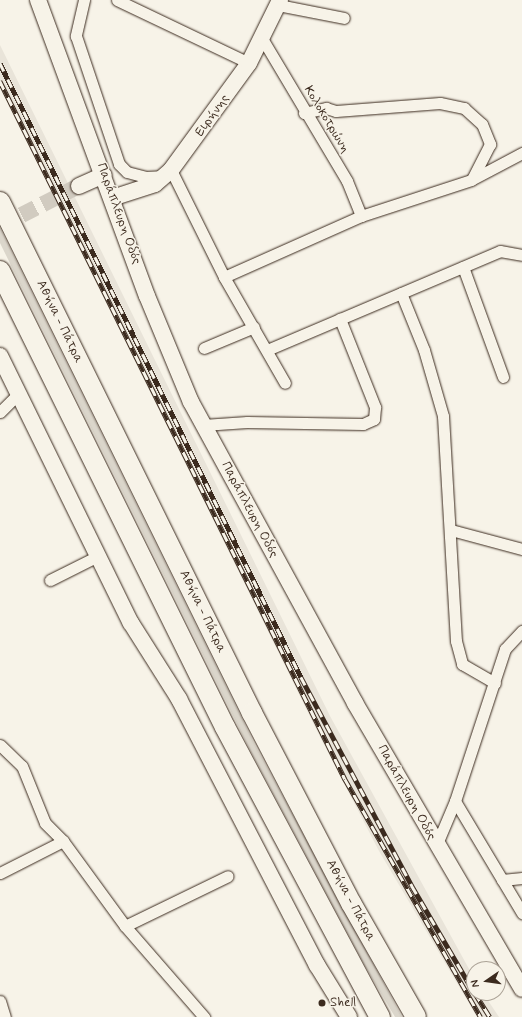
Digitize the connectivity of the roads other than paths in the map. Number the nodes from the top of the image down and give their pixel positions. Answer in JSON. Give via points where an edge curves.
{"nodes":[{"id":1,"x":38,"y":0,"type":"edge"},
{"id":2,"x":84,"y":0,"type":"edge"},
{"id":3,"x":117,"y":0,"type":"edge"},
{"id":4,"x":279,"y":2,"type":"edge"},
{"id":5,"x":344,"y":18,"type":"dead end"},
{"id":6,"x":263,"y":40,"type":"junction"},
{"id":7,"x":249,"y":63,"type":"junction"},
{"id":8,"x":304,"y":113,"type":"junction"},
{"id":9,"x":522,"y":153,"type":"edge"},
{"id":10,"x":168,"y":173,"type":"junction"},
{"id":11,"x":104,"y":175,"type":"junction"},
{"id":12,"x":471,"y":180,"type":"junction"},
{"id":13,"x":79,"y":186,"type":"tunnel mouth"},
{"id":14,"x":112,"y":198,"type":"junction"},
{"id":15,"x":0,"y":202,"type":"edge"},
{"id":16,"x":361,"y":216,"type":"junction"},
{"id":17,"x":522,"y":255,"type":"edge"},
{"id":18,"x":463,"y":267,"type":"junction"},
{"id":19,"x":0,"y":271,"type":"edge"},
{"id":20,"x":224,"y":277,"type":"junction"},
{"id":21,"x":401,"y":293,"type":"junction"},
{"id":22,"x":340,"y":319,"type":"junction"},
{"id":23,"x":254,"y":327,"type":"junction"},
{"id":24,"x":204,"y":348,"type":"dead end"},
{"id":25,"x":267,"y":350,"type":"junction"},
{"id":26,"x":0,"y":356,"type":"edge"},
{"id":27,"x":503,"y":377,"type":"dead end"},
{"id":28,"x":286,"y":383,"type":"dead end"},
{"id":29,"x":18,"y":394,"type":"junction"},
{"id":30,"x":0,"y":412,"type":"edge"},
{"id":31,"x":203,"y":425,"type":"junction"},
{"id":32,"x":451,"y":530,"type":"junction"},
{"id":33,"x":522,"y":549,"type":"edge"},
{"id":34,"x":98,"y":556,"type":"junction"},
{"id":35,"x":50,"y":580,"type":"dead end"},
{"id":36,"x":522,"y":631,"type":"edge"},
{"id":37,"x":495,"y":683,"type":"junction"},
{"id":38,"x":0,"y":745,"type":"edge"},
{"id":39,"x":455,"y":801,"type":"junction"},
{"id":40,"x":63,"y":841,"type":"junction"},
{"id":41,"x":436,"y":846,"type":"junction"},
{"id":42,"x":0,"y":873,"type":"edge"},
{"id":43,"x":228,"y":876,"type":"dead end"},
{"id":44,"x":522,"y":878,"type":"edge"},
{"id":45,"x":502,"y":880,"type":"junction"},
{"id":46,"x":522,"y":913,"type":"edge"},
{"id":47,"x":124,"y":926,"type":"junction"},
{"id":48,"x":522,"y":990,"type":"edge"},
{"id":49,"x":0,"y":1001,"type":"edge"},
{"id":50,"x":5,"y":1017,"type":"edge"},
{"id":51,"x":204,"y":1017,"type":"edge"},
{"id":52,"x":349,"y":1017,"type":"edge"},
{"id":53,"x":380,"y":1017,"type":"edge"},
{"id":54,"x":416,"y":1017,"type":"edge"}],
"edges":[{"from":1,"to":11,"type":"main road","name":"Παράπλευρη Οδός"},
{"from":2,"to":10,"type":"street","via":[[76,36],[119,164],[127,172],[146,177]]},
{"from":3,"to":7,"type":"street"},
{"from":4,"to":5,"type":"street"},
{"from":4,"to":6,"type":"main road","name":"Ειρήνης"},
{"from":6,"to":7,"type":"main road","name":"Ειρήνης"},
{"from":6,"to":8,"type":"street","name":"Κολοκοτρώνη"},
{"from":7,"to":10,"type":"main road","name":"Ειρήνης"},
{"from":8,"to":12,"type":"street","via":[[326,108],[336,111],[440,103],[464,108],[482,124],[490,144],[480,169]]},
{"from":8,"to":16,"type":"street","name":"Κολοκοτρώνη","via":[[347,181]]},
{"from":9,"to":12,"type":"street"},
{"from":10,"to":14,"type":"main road","name":"Ειρήνης","via":[[155,184]]},
{"from":10,"to":20,"type":"street"},
{"from":11,"to":13,"type":"main road"},
{"from":11,"to":14,"type":"main road","name":"Παράπλευρη Οδός"},
{"from":12,"to":16,"type":"street"},
{"from":14,"to":31,"type":"main road","name":"Παράπλευρη Οδός","via":[[172,361]]},
{"from":15,"to":54,"type":"highway","name":"Αθήνα - Πάτρα","via":[[262,733]]},
{"from":16,"to":20,"type":"street"},
{"from":17,"to":18,"type":"street","via":[[500,250]]},
{"from":18,"to":21,"type":"street"},
{"from":18,"to":27,"type":"street"},
{"from":19,"to":53,"type":"highway","via":[[225,727]]},
{"from":20,"to":23,"type":"street"},
{"from":21,"to":22,"type":"street"},
{"from":21,"to":32,"type":"street","via":[[439,394]]},
{"from":22,"to":25,"type":"street"},
{"from":22,"to":31,"type":"street","via":[[375,407],[374,419],[363,424],[248,422]]},
{"from":23,"to":24,"type":"street"},
{"from":23,"to":25,"type":"street"},
{"from":25,"to":28,"type":"street"},
{"from":26,"to":29,"type":"main road"},
{"from":29,"to":30,"type":"street"},
{"from":29,"to":34,"type":"main road"},
{"from":31,"to":41,"type":"main road","name":"Παράπλευρη Οδός"},
{"from":32,"to":33,"type":"street"},
{"from":32,"to":37,"type":"street","via":[[451,582],[459,654],[462,664]]},
{"from":34,"to":35,"type":"street"},
{"from":34,"to":52,"type":"main road","via":[[136,633],[182,705],[317,964]]},
{"from":36,"to":37,"type":"street","via":[[505,649]]},
{"from":37,"to":39,"type":"street"},
{"from":38,"to":40,"type":"street","via":[[22,766],[42,817]]},
{"from":39,"to":41,"type":"street"},
{"from":39,"to":45,"type":"street"},
{"from":40,"to":42,"type":"street"},
{"from":40,"to":47,"type":"street"},
{"from":41,"to":48,"type":"main road","name":"Παράπλευρη Οδός"},
{"from":43,"to":47,"type":"street"},
{"from":44,"to":45,"type":"street"},
{"from":45,"to":46,"type":"street"},
{"from":47,"to":51,"type":"street"},
{"from":49,"to":50,"type":"street"}]}
